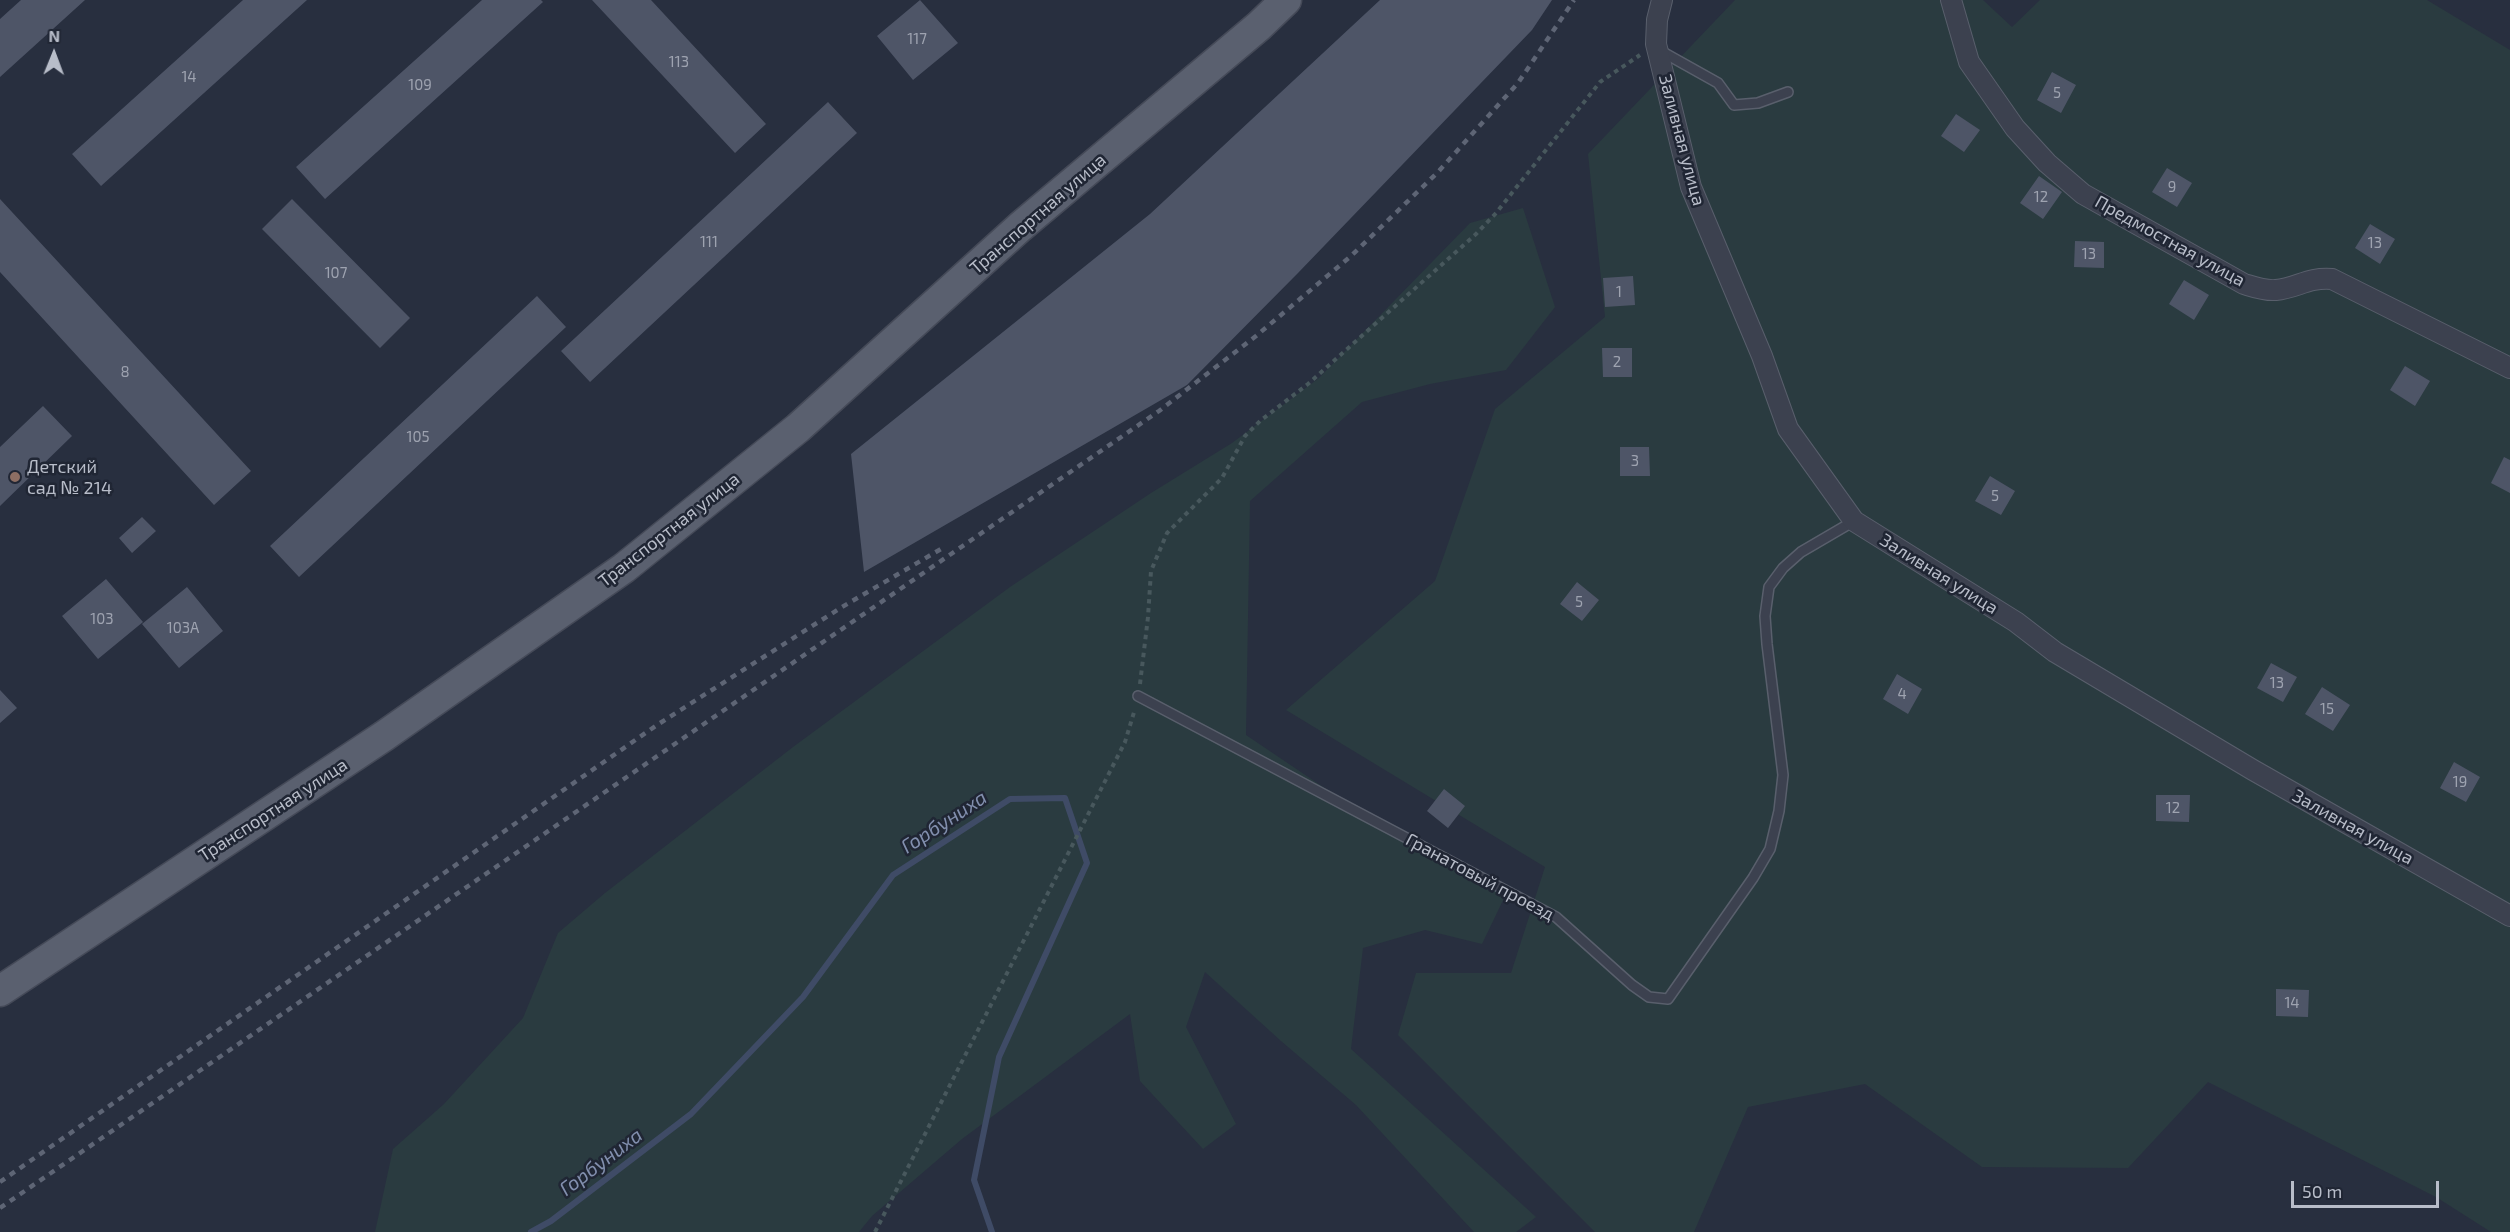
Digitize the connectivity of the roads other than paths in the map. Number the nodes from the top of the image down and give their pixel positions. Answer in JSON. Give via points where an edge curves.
{"nodes":[{"id":1,"x":1286,"y":0,"type":"edge"},
{"id":2,"x":1662,"y":0,"type":"edge"},
{"id":3,"x":1951,"y":0,"type":"edge"},
{"id":4,"x":1656,"y":46,"type":"junction"},
{"id":5,"x":1788,"y":92,"type":"dead end"},
{"id":6,"x":2510,"y":368,"type":"edge"},
{"id":7,"x":1854,"y":521,"type":"junction"},
{"id":8,"x":1138,"y":696,"type":"road end"},
{"id":9,"x":2510,"y":916,"type":"edge"},
{"id":10,"x":0,"y":991,"type":"edge"}],
"edges":[{"from":1,"to":10,"type":"main road","name":"Транспортная улица","via":[[1020,227],[798,428],[624,568],[384,736]]},
{"from":2,"to":4,"type":"street","name":"Заливная улица"},
{"from":3,"to":6,"type":"street","name":"Предмостная улица","via":[[1969,62],[2015,128],[2047,164],[2084,194],[2244,284],[2278,290],[2317,278],[2332,279]]},
{"from":4,"to":5,"type":"lane","via":[[1676,62],[1718,83],[1734,105],[1758,103]]},
{"from":4,"to":7,"type":"street","name":"Заливная улица","via":[[1691,187],[1762,356],[1788,429]]},
{"from":7,"to":8,"type":"lane","name":"Гранатовый проезд","via":[[1801,552],[1769,587],[1767,644],[1783,775],[1770,849],[1754,878],[1668,999],[1649,997],[1632,985],[1556,917]]},
{"from":7,"to":9,"type":"street","name":"Заливная улица","via":[[2016,622],[2065,658]]}]}
